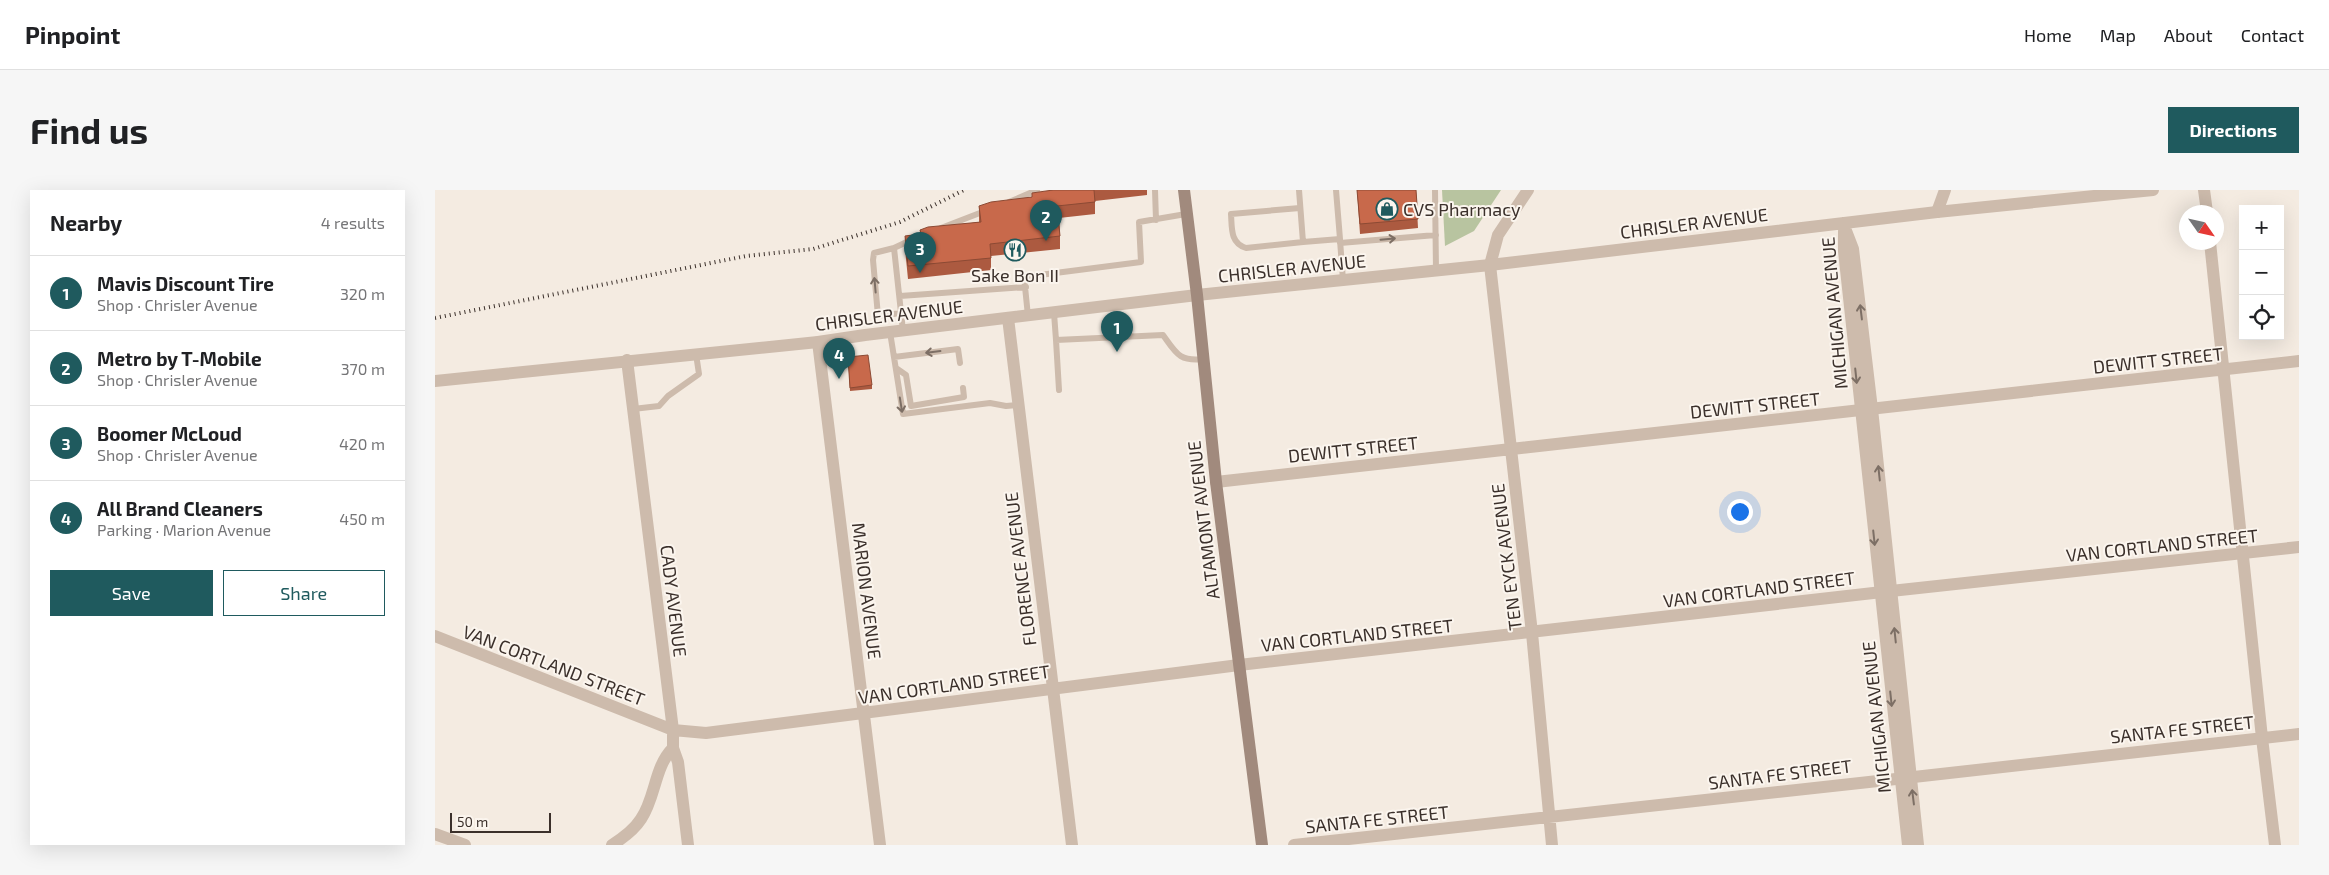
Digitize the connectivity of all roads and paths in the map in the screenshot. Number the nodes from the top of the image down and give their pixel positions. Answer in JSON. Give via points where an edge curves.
{"nodes":[{"id":1,"x":1037,"y":190,"type":"edge"},
{"id":2,"x":1155,"y":190,"type":"edge"},
{"id":3,"x":1184,"y":190,"type":"edge"},
{"id":4,"x":1299,"y":190,"type":"edge"},
{"id":5,"x":1336,"y":190,"type":"edge"},
{"id":6,"x":1435,"y":190,"type":"edge"},
{"id":7,"x":1528,"y":190,"type":"edge"},
{"id":8,"x":1945,"y":190,"type":"edge"},
{"id":9,"x":2153,"y":190,"type":"edge"},
{"id":10,"x":2204,"y":190,"type":"edge"},
{"id":11,"x":1005,"y":203,"type":"edge"},
{"id":12,"x":2206,"y":205,"type":"edge"},
{"id":13,"x":996,"y":206,"type":"edge"},
{"id":14,"x":1300,"y":208,"type":"junction"},
{"id":15,"x":1937,"y":212,"type":"junction"},
{"id":16,"x":1186,"y":214,"type":"junction"},
{"id":17,"x":1156,"y":220,"type":"junction"},
{"id":18,"x":1843,"y":223,"type":"junction"},
{"id":19,"x":935,"y":231,"type":"edge"},
{"id":20,"x":1435,"y":235,"type":"junction"},
{"id":21,"x":917,"y":238,"type":"edge"},
{"id":22,"x":1340,"y":241,"type":"junction"},
{"id":23,"x":1303,"y":242,"type":"junction"},
{"id":24,"x":895,"y":248,"type":"junction"},
{"id":25,"x":2211,"y":250,"type":"edge"},
{"id":26,"x":1490,"y":265,"type":"junction"},
{"id":27,"x":1436,"y":270,"type":"junction"},
{"id":28,"x":1343,"y":280,"type":"junction"},
{"id":29,"x":1026,"y":287,"type":"junction"},
{"id":30,"x":1197,"y":295,"type":"junction"},
{"id":31,"x":900,"y":296,"type":"junction"},
{"id":32,"x":901,"y":313,"type":"junction"},
{"id":33,"x":1054,"y":313,"type":"junction"},
{"id":34,"x":1028,"y":316,"type":"junction"},
{"id":35,"x":1008,"y":318,"type":"junction"},
{"id":36,"x":896,"y":331,"type":"junction"},
{"id":37,"x":1056,"y":340,"type":"junction"},
{"id":38,"x":818,"y":342,"type":"junction"},
{"id":39,"x":696,"y":354,"type":"junction"},
{"id":40,"x":894,"y":357,"type":"junction"},
{"id":41,"x":1203,"y":359,"type":"junction"},
{"id":42,"x":627,"y":360,"type":"junction"},
{"id":43,"x":2299,"y":361,"type":"edge"},
{"id":44,"x":960,"y":363,"type":"dead end"},
{"id":45,"x":896,"y":368,"type":"junction"},
{"id":46,"x":2224,"y":370,"type":"junction"},
{"id":47,"x":435,"y":382,"type":"edge"},
{"id":48,"x":963,"y":388,"type":"dead end"},
{"id":49,"x":1059,"y":390,"type":"dead end"},
{"id":50,"x":1018,"y":405,"type":"junction"},
{"id":51,"x":633,"y":409,"type":"junction"},
{"id":52,"x":1866,"y":410,"type":"junction"},
{"id":53,"x":1511,"y":450,"type":"junction"},
{"id":54,"x":1216,"y":482,"type":"junction"},
{"id":55,"x":2299,"y":547,"type":"edge"},
{"id":56,"x":2243,"y":554,"type":"junction"},
{"id":57,"x":1885,"y":591,"type":"junction"},
{"id":58,"x":1532,"y":633,"type":"junction"},
{"id":59,"x":435,"y":636,"type":"edge"},
{"id":60,"x":1239,"y":665,"type":"junction"},
{"id":61,"x":1052,"y":688,"type":"junction"},
{"id":62,"x":865,"y":714,"type":"junction"},
{"id":63,"x":673,"y":730,"type":"junction"},
{"id":64,"x":2299,"y":734,"type":"edge"},
{"id":65,"x":2262,"y":738,"type":"junction"},
{"id":66,"x":673,"y":748,"type":"junction"},
{"id":67,"x":1905,"y":777,"type":"junction"},
{"id":68,"x":1550,"y":819,"type":"junction"},
{"id":69,"x":435,"y":834,"type":"edge"},
{"id":70,"x":465,"y":845,"type":"edge"},
{"id":71,"x":612,"y":845,"type":"edge"},
{"id":72,"x":688,"y":845,"type":"edge"},
{"id":73,"x":880,"y":845,"type":"edge"},
{"id":74,"x":1072,"y":845,"type":"edge"},
{"id":75,"x":1261,"y":845,"type":"edge"},
{"id":76,"x":1294,"y":845,"type":"edge"},
{"id":77,"x":1552,"y":845,"type":"edge"},
{"id":78,"x":1908,"y":845,"type":"edge"},
{"id":79,"x":1918,"y":845,"type":"edge"},
{"id":80,"x":2275,"y":845,"type":"edge"}],
"edges":[{"from":1,"to":11,"type":"lane"},
{"from":2,"to":17,"type":"lane"},
{"from":3,"to":16,"type":"main road","name":"ALTAMONT AVENUE"},
{"from":4,"to":14,"type":"lane"},
{"from":5,"to":22,"type":"lane"},
{"from":6,"to":20,"type":"lane"},
{"from":7,"to":26,"type":"street","via":[[1498,235]]},
{"from":8,"to":15,"type":"street"},
{"from":9,"to":15,"type":"street","name":"CHRISLER AVENUE"},
{"from":10,"to":12,"type":"street"},
{"from":13,"to":19,"type":"lane"},
{"from":14,"to":23,"type":"lane"},
{"from":14,"to":23,"type":"lane","via":[[1231,214],[1233,238],[1239,246],[1246,248]]},
{"from":15,"to":18,"type":"street","name":"CHRISLER AVENUE"},
{"from":16,"to":17,"type":"lane"},
{"from":16,"to":30,"type":"main road","name":"ALTAMONT AVENUE"},
{"from":17,"to":29,"type":"lane","via":[[1139,222],[1141,262],[1024,277]]},
{"from":18,"to":26,"type":"street","name":"CHRISLER AVENUE"},
{"from":18,"to":52,"type":"street","name":"MICHIGAN AVENUE"},
{"from":22,"to":20,"type":"lane","one_way":true},
{"from":20,"to":27,"type":"lane"},
{"from":21,"to":24,"type":"lane"},
{"from":22,"to":23,"type":"lane"},
{"from":22,"to":28,"type":"lane"},
{"from":24,"to":31,"type":"lane"},
{"from":32,"to":24,"type":"lane","one_way":true,"via":[[878,316],[874,253]]},
{"from":25,"to":46,"type":"street"},
{"from":26,"to":27,"type":"street","name":"CHRISLER AVENUE"},
{"from":26,"to":53,"type":"street","name":"TEN EYCK AVENUE"},
{"from":27,"to":28,"type":"street","name":"CHRISLER AVENUE"},
{"from":28,"to":30,"type":"street","name":"CHRISLER AVENUE"},
{"from":29,"to":31,"type":"lane"},
{"from":29,"to":34,"type":"lane"},
{"from":30,"to":33,"type":"street","name":"CHRISLER AVENUE"},
{"from":30,"to":41,"type":"main road","name":"ALTAMONT AVENUE"},
{"from":31,"to":32,"type":"lane"},
{"from":32,"to":36,"type":"lane"},
{"from":33,"to":34,"type":"street","name":"CHRISLER AVENUE"},
{"from":33,"to":37,"type":"lane"},
{"from":34,"to":35,"type":"street","name":"CHRISLER AVENUE"},
{"from":35,"to":36,"type":"street","name":"CHRISLER AVENUE"},
{"from":35,"to":50,"type":"street","name":"FLORENCE AVENUE"},
{"from":36,"to":38,"type":"street","name":"CHRISLER AVENUE"},
{"from":36,"to":40,"type":"lane"},
{"from":37,"to":41,"type":"lane","via":[[1163,335],[1177,355],[1190,360]]},
{"from":37,"to":49,"type":"lane"},
{"from":38,"to":39,"type":"street","name":"CHRISLER AVENUE"},
{"from":38,"to":62,"type":"street","name":"MARION AVENUE"},
{"from":39,"to":42,"type":"street","name":"CHRISLER AVENUE"},
{"from":39,"to":51,"type":"lane","via":[[699,374],[659,406]]},
{"from":44,"to":40,"type":"lane","one_way":true,"via":[[958,349]]},
{"from":40,"to":45,"type":"lane"},
{"from":41,"to":54,"type":"main road","name":"ALTAMONT AVENUE"},
{"from":42,"to":47,"type":"street","name":"CHRISLER AVENUE"},
{"from":42,"to":51,"type":"street","name":"CADY AVENUE"},
{"from":43,"to":46,"type":"street","name":"DEWITT STREET"},
{"from":45,"to":48,"type":"lane","via":[[906,375],[911,406],[964,397]]},
{"from":45,"to":50,"type":"lane","one_way":true,"via":[[903,414],[990,403]]},
{"from":46,"to":52,"type":"street","name":"DEWITT STREET"},
{"from":46,"to":56,"type":"street"},
{"from":50,"to":61,"type":"street","name":"FLORENCE AVENUE"},
{"from":51,"to":63,"type":"street","name":"CADY AVENUE"},
{"from":52,"to":53,"type":"street","name":"DEWITT STREET"},
{"from":52,"to":57,"type":"street","name":"MICHIGAN AVENUE"},
{"from":53,"to":54,"type":"street","name":"DEWITT STREET"},
{"from":53,"to":58,"type":"street","name":"TEN EYCK AVENUE"},
{"from":54,"to":60,"type":"main road","name":"ALTAMONT AVENUE"},
{"from":55,"to":56,"type":"street","name":"VAN CORTLAND STREET"},
{"from":56,"to":57,"type":"street","name":"VAN CORTLAND STREET"},
{"from":56,"to":65,"type":"street"},
{"from":57,"to":58,"type":"street","name":"VAN CORTLAND STREET"},
{"from":57,"to":67,"type":"street","name":"MICHIGAN AVENUE"},
{"from":58,"to":60,"type":"street","name":"VAN CORTLAND STREET"},
{"from":58,"to":68,"type":"street","name":"TEN EYCK AVENUE"},
{"from":59,"to":63,"type":"street","name":"VAN CORTLAND STREET"},
{"from":60,"to":61,"type":"street","name":"VAN CORTLAND STREET"},
{"from":60,"to":75,"type":"main road","name":"ALTAMONT AVENUE"},
{"from":61,"to":62,"type":"street","name":"VAN CORTLAND STREET"},
{"from":61,"to":74,"type":"street","name":"FLORENCE AVENUE"},
{"from":62,"to":63,"type":"street","name":"VAN CORTLAND STREET","via":[[706,733]]},
{"from":62,"to":73,"type":"street","name":"MARION AVENUE"},
{"from":63,"to":66,"type":"street","name":"CADY AVENUE"},
{"from":64,"to":65,"type":"street","name":"SANTA FE STREET"},
{"from":65,"to":67,"type":"street","name":"SANTA FE STREET"},
{"from":65,"to":80,"type":"street"},
{"from":66,"to":71,"type":"street","via":[[664,757],[642,818],[628,835]]},
{"from":66,"to":72,"type":"street","name":"CADY AVENUE","via":[[678,762]]},
{"from":67,"to":68,"type":"street","name":"SANTA FE STREET"},
{"from":67,"to":78,"type":"street","name":"MICHIGAN AVENUE"},
{"from":79,"to":67,"type":"street","name":"MICHIGAN AVENUE","one_way":true},
{"from":68,"to":76,"type":"street","name":"SANTA FE STREET"},
{"from":68,"to":77,"type":"street","name":"TEN EYCK AVENUE"},
{"from":69,"to":70,"type":"street"}]}
